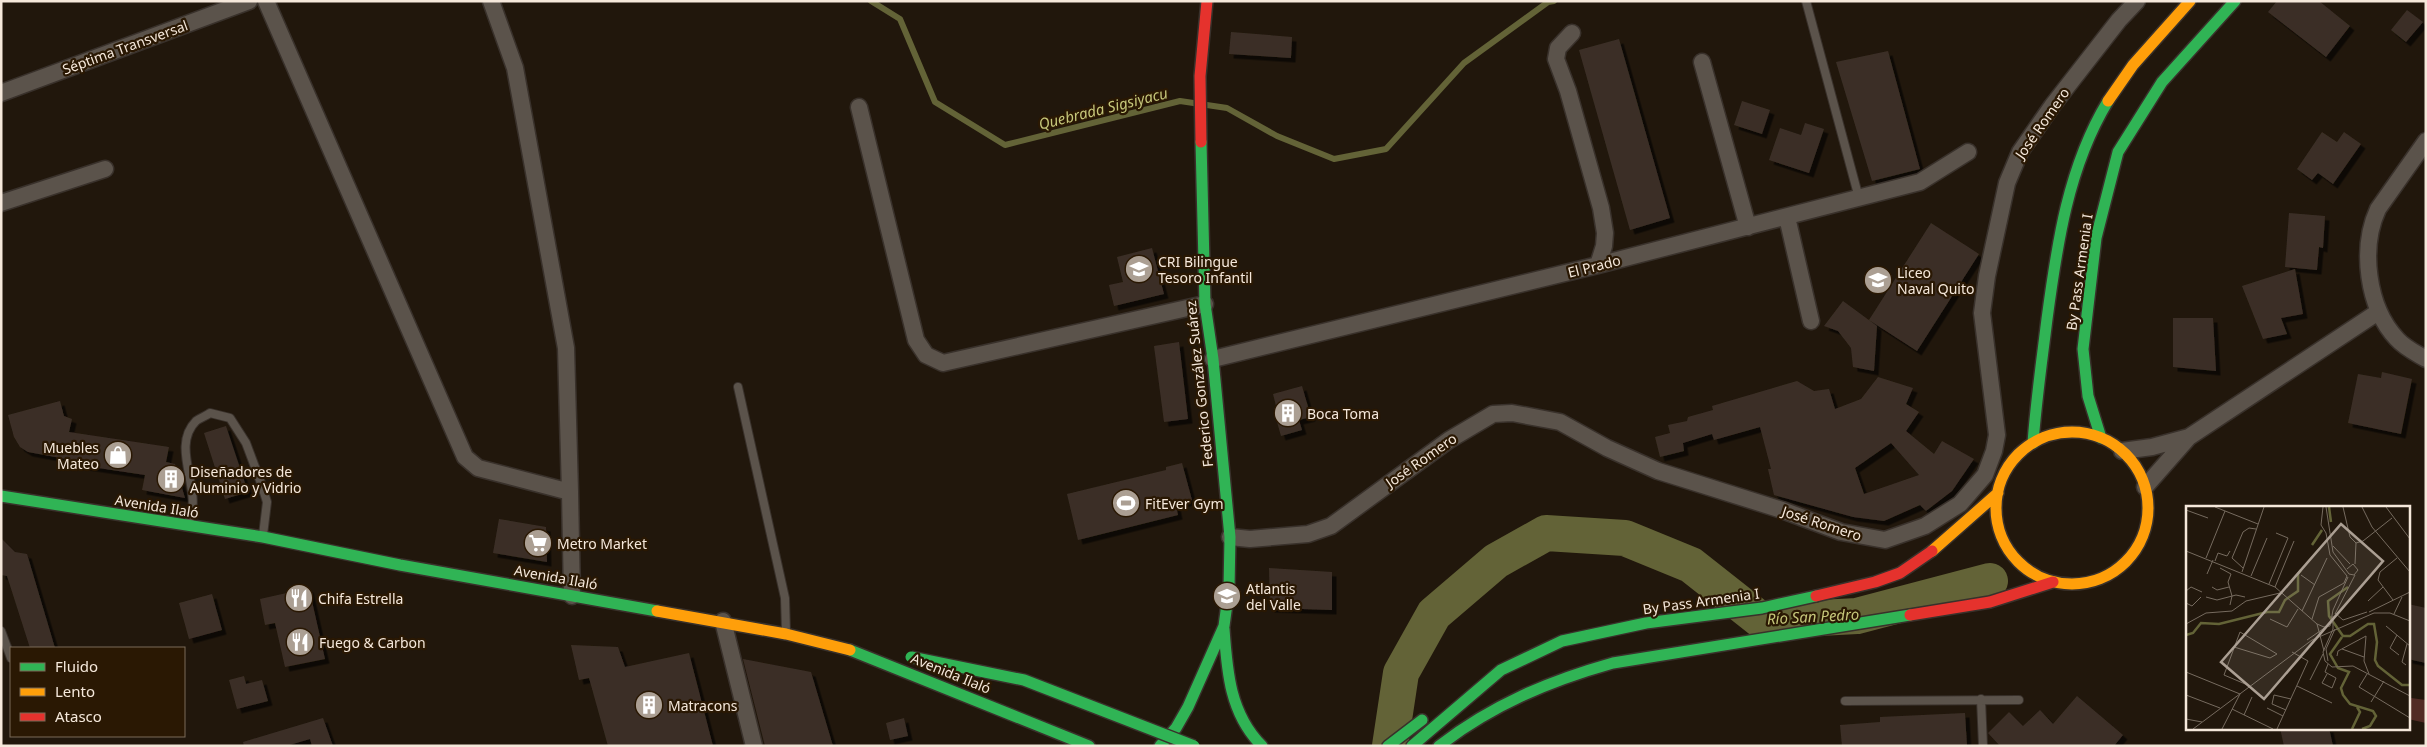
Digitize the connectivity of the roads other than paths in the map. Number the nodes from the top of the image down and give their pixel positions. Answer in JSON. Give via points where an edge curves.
{"nodes":[{"id":1,"x":250,"y":1,"type":"edge"},
{"id":2,"x":266,"y":1,"type":"edge"},
{"id":3,"x":491,"y":1,"type":"edge"},
{"id":4,"x":1207,"y":1,"type":"edge"},
{"id":5,"x":1806,"y":1,"type":"edge"},
{"id":6,"x":2137,"y":1,"type":"edge"},
{"id":7,"x":2190,"y":1,"type":"edge"},
{"id":8,"x":2235,"y":1,"type":"edge"},
{"id":9,"x":1572,"y":33,"type":"dead end"},
{"id":10,"x":1702,"y":62,"type":"dead end"},
{"id":11,"x":1,"y":93,"type":"edge"},
{"id":12,"x":859,"y":107,"type":"dead end"},
{"id":13,"x":2426,"y":141,"type":"edge"},
{"id":14,"x":1968,"y":152,"type":"dead end"},
{"id":15,"x":105,"y":169,"type":"dead end"},
{"id":16,"x":1859,"y":198,"type":"junction"},
{"id":17,"x":1,"y":202,"type":"edge"},
{"id":18,"x":1787,"y":216,"type":"junction"},
{"id":19,"x":1748,"y":227,"type":"junction"},
{"id":20,"x":1598,"y":265,"type":"junction"},
{"id":21,"x":1205,"y":304,"type":"junction"},
{"id":22,"x":2378,"y":312,"type":"junction"},
{"id":23,"x":1810,"y":321,"type":"dead end"},
{"id":24,"x":1212,"y":359,"type":"junction"},
{"id":25,"x":2426,"y":359,"type":"edge"},
{"id":26,"x":738,"y":387,"type":"dead end"},
{"id":27,"x":2189,"y":437,"type":"junction"},
{"id":28,"x":2101,"y":438,"type":"junction"},
{"id":29,"x":2032,"y":443,"type":"junction"},
{"id":30,"x":2122,"y":451,"type":"junction"},
{"id":31,"x":2145,"y":488,"type":"junction"},
{"id":32,"x":3,"y":492,"type":"edge"},
{"id":33,"x":570,"y":492,"type":"junction"},
{"id":34,"x":1998,"y":493,"type":"junction"},
{"id":35,"x":187,"y":525,"type":"junction"},
{"id":36,"x":263,"y":537,"type":"junction"},
{"id":37,"x":1230,"y":537,"type":"junction"},
{"id":38,"x":2053,"y":582,"type":"junction"},
{"id":39,"x":572,"y":596,"type":"junction"},
{"id":40,"x":723,"y":621,"type":"junction"},
{"id":41,"x":1224,"y":626,"type":"junction"},
{"id":42,"x":1,"y":631,"type":"edge"},
{"id":43,"x":786,"y":634,"type":"junction"},
{"id":44,"x":860,"y":652,"type":"junction"},
{"id":45,"x":10,"y":655,"type":"edge"},
{"id":46,"x":1501,"y":670,"type":"junction"},
{"id":47,"x":1981,"y":699,"type":"junction"},
{"id":48,"x":2019,"y":700,"type":"dead end"},
{"id":49,"x":1845,"y":701,"type":"dead end"},
{"id":50,"x":1491,"y":709,"type":"junction"},
{"id":51,"x":1463,"y":744,"type":"dead end"},
{"id":52,"x":754,"y":746,"type":"edge"},
{"id":53,"x":1089,"y":746,"type":"edge"},
{"id":54,"x":1160,"y":746,"type":"edge"},
{"id":55,"x":1194,"y":746,"type":"edge"},
{"id":56,"x":1262,"y":746,"type":"edge"},
{"id":57,"x":1388,"y":746,"type":"edge"},
{"id":58,"x":1412,"y":746,"type":"edge"},
{"id":59,"x":1438,"y":746,"type":"edge"},
{"id":60,"x":1983,"y":746,"type":"edge"}],
"edges":[{"from":1,"to":11,"type":"street","name":"Séptima Transversal"},
{"from":2,"to":33,"type":"street","via":[[465,457],[478,468]]},
{"from":3,"to":33,"type":"street","via":[[515,68],[566,348]]},
{"from":4,"to":21,"type":"main road","name":"Federico González Suárez","via":[[1200,76]]},
{"from":5,"to":16,"type":"lane"},
{"from":6,"to":37,"type":"street","name":"José Romero","via":[[2052,106],[2013,167],[1999,215],[1982,313],[1996,435],[1994,451],[1985,474],[1960,504],[1925,526],[1886,540],[1841,532],[1658,471],[1560,422],[1512,413],[1494,414],[1448,440],[1332,526],[1308,534],[1250,539]]},
{"from":7,"to":29,"type":"main road","name":"By Pass Armenia I","via":[[2136,61],[2104,107],[2080,154],[2058,242]]},
{"from":8,"to":28,"type":"main road","name":"By Pass Armenia I","via":[[2162,82],[2118,152],[2096,238],[2083,349],[2088,396]]},
{"from":9,"to":20,"type":"street","via":[[1558,48],[1556,59],[1601,208],[1604,246]]},
{"from":10,"to":19,"type":"street"},
{"from":12,"to":21,"type":"street","via":[[916,340],[926,355],[943,363]]},
{"from":13,"to":22,"type":"street","via":[[2373,220],[2368,252]]},
{"from":14,"to":16,"type":"street","name":"El Prado","via":[[1920,182]]},
{"from":15,"to":17,"type":"street"},
{"from":16,"to":18,"type":"street","name":"El Prado"},
{"from":18,"to":19,"type":"street","name":"El Prado"},
{"from":18,"to":23,"type":"street"},
{"from":19,"to":20,"type":"street","name":"El Prado"},
{"from":20,"to":24,"type":"street","name":"El Prado"},
{"from":21,"to":24,"type":"main road","name":"Federico González Suárez"},
{"from":22,"to":25,"type":"street","via":[[2404,346]]},
{"from":22,"to":27,"type":"street"},
{"from":24,"to":37,"type":"main road","name":"Federico González Suárez"},
{"from":26,"to":43,"type":"lane","via":[[785,598]]},
{"from":27,"to":30,"type":"street"},
{"from":27,"to":31,"type":"street"},
{"from":28,"to":29,"type":"main road","via":[[2074,432],[2059,433]]},
{"from":28,"to":30,"type":"main road"},
{"from":29,"to":34,"type":"main road","via":[[2010,464]]},
{"from":30,"to":31,"type":"main road","via":[[2136,468]]},
{"from":31,"to":38,"type":"main road","via":[[2148,510],[2144,533],[2134,553],[2118,569],[2098,580],[2076,584]]},
{"from":32,"to":35,"type":"main road","name":"Avenida Ilaló"},
{"from":33,"to":39,"type":"street"},
{"from":34,"to":38,"type":"main road","via":[[2000,530],[2014,558]]},
{"from":34,"to":46,"type":"main road","name":"By Pass Armenia I","via":[[1931,552],[1900,573],[1875,582],[1762,608],[1598,632],[1562,641]]},
{"from":35,"to":36,"type":"main road","name":"Avenida Ilaló"},
{"from":35,"to":36,"type":"lane","via":[[194,508],[186,441],[196,421],[210,413],[230,418],[252,458],[267,502]]},
{"from":36,"to":39,"type":"main road","name":"Avenida Ilaló"},
{"from":37,"to":41,"type":"main road","name":"Federico González Suárez"},
{"from":38,"to":50,"type":"main road","via":[[1990,602],[1614,663],[1546,683]]},
{"from":39,"to":40,"type":"main road","name":"Avenida Ilaló"},
{"from":40,"to":43,"type":"main road","name":"Avenida Ilaló"},
{"from":40,"to":52,"type":"street"},
{"from":41,"to":54,"type":"main road","name":"Federico González Suárez","via":[[1188,708]]},
{"from":41,"to":56,"type":"main road","via":[[1233,700],[1244,725]]},
{"from":42,"to":45,"type":"lane"},
{"from":43,"to":44,"type":"main road","name":"Avenida Ilaló"},
{"from":44,"to":53,"type":"main road","name":"Avenida Ilaló"},
{"from":44,"to":55,"type":"main road","bridge":true,"via":[[903,656],[1024,680]]},
{"from":46,"to":57,"type":"main road","via":[[1434,711]]},
{"from":46,"to":58,"type":"main road","name":"By Pass Armenia I"},
{"from":47,"to":48,"type":"lane"},
{"from":47,"to":49,"type":"lane"},
{"from":47,"to":60,"type":"lane"},
{"from":50,"to":51,"type":"main road"},
{"from":50,"to":59,"type":"main road"}]}
